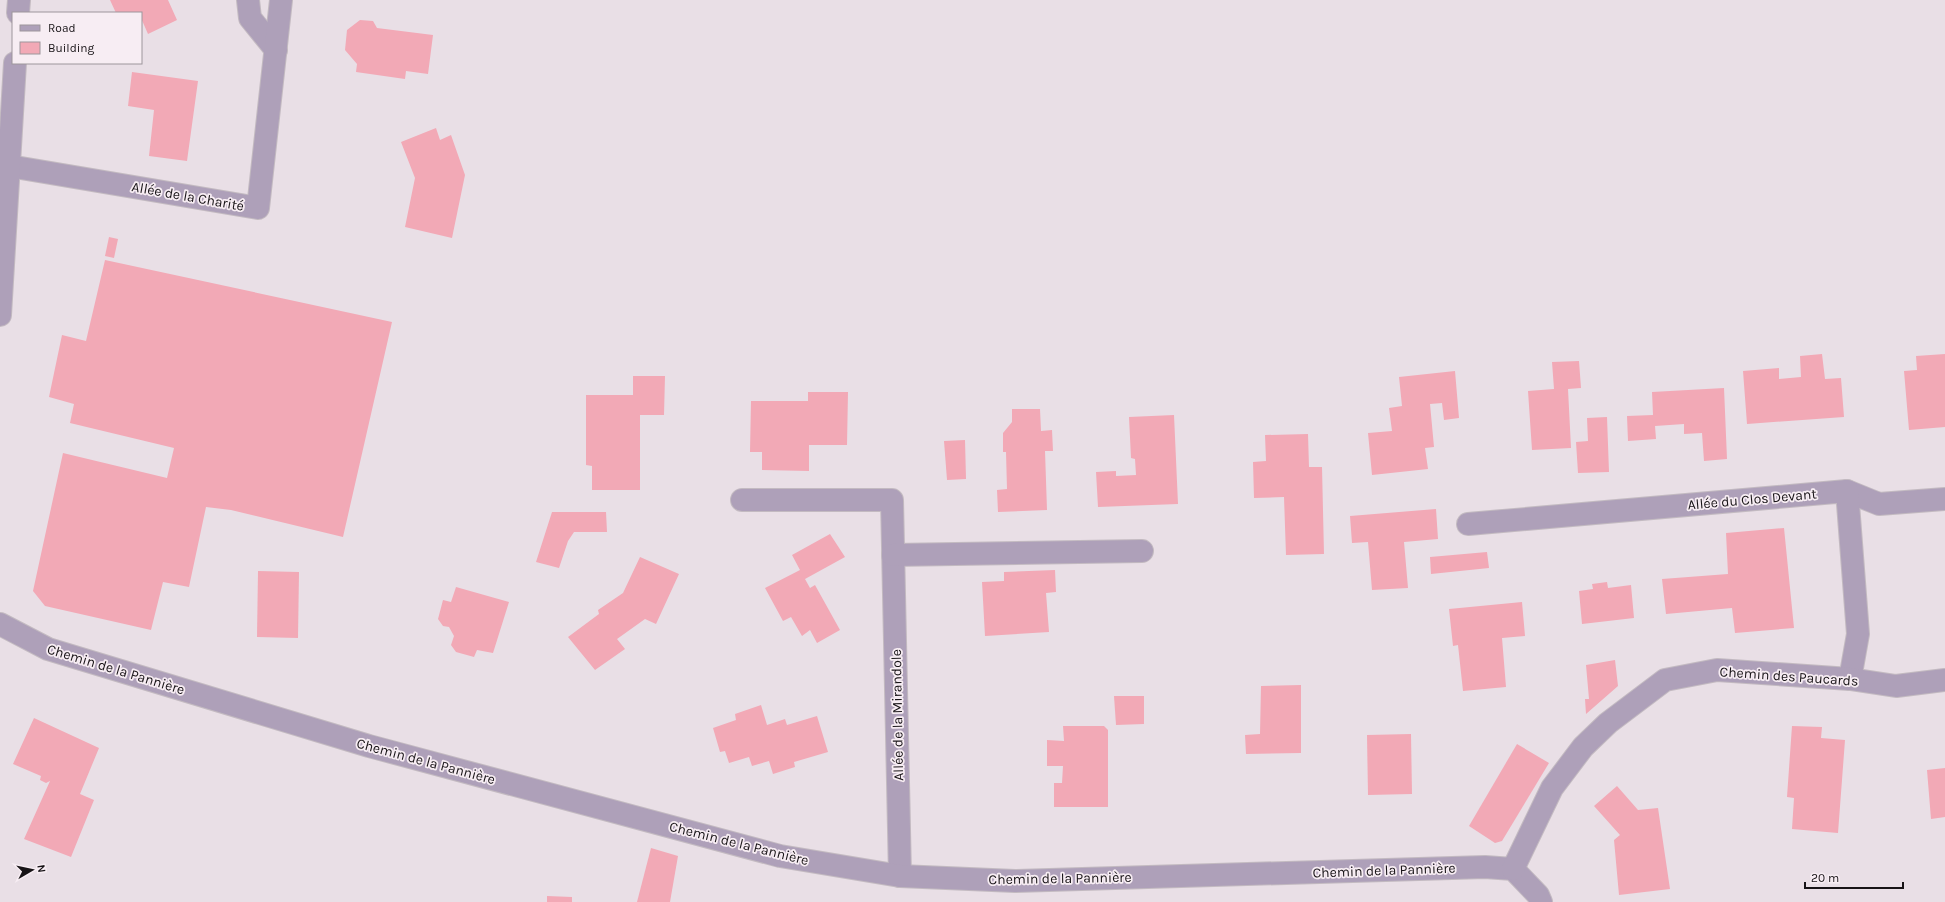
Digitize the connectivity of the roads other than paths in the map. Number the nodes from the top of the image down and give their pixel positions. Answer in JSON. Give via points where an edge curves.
{"nodes":[{"id":1,"x":19,"y":0,"type":"edge"},
{"id":2,"x":248,"y":0,"type":"edge"},
{"id":3,"x":281,"y":0,"type":"edge"},
{"id":4,"x":18,"y":12,"type":"edge"},
{"id":5,"x":276,"y":50,"type":"junction"},
{"id":6,"x":15,"y":64,"type":"edge"},
{"id":7,"x":9,"y":166,"type":"junction"},
{"id":8,"x":0,"y":315,"type":"edge"},
{"id":9,"x":1847,"y":491,"type":"junction"},
{"id":10,"x":1945,"y":499,"type":"edge"},
{"id":11,"x":742,"y":500,"type":"dead end"},
{"id":12,"x":1468,"y":524,"type":"dead end"},
{"id":13,"x":1142,"y":551,"type":"dead end"},
{"id":14,"x":893,"y":555,"type":"junction"},
{"id":15,"x":0,"y":624,"type":"edge"},
{"id":16,"x":1850,"y":679,"type":"junction"},
{"id":17,"x":1945,"y":680,"type":"edge"},
{"id":18,"x":1513,"y":869,"type":"junction"},
{"id":19,"x":900,"y":876,"type":"junction"},
{"id":20,"x":1541,"y":902,"type":"edge"}],
"edges":[{"from":1,"to":4,"type":"street"},
{"from":2,"to":5,"type":"street","via":[[250,18]]},
{"from":3,"to":5,"type":"street","name":"Allée de la Charité"},
{"from":5,"to":7,"type":"street","name":"Allée de la Charité","via":[[258,208]]},
{"from":6,"to":7,"type":"street"},
{"from":7,"to":8,"type":"street"},
{"from":9,"to":10,"type":"street","via":[[1879,504]]},
{"from":9,"to":12,"type":"street","name":"Allée du Clos Devant"},
{"from":9,"to":16,"type":"street","via":[[1858,634]]},
{"from":11,"to":14,"type":"street","name":"Allée de la Mirandole","via":[[892,500]]},
{"from":13,"to":14,"type":"street"},
{"from":14,"to":19,"type":"street","name":"Allée de la Mirandole"},
{"from":15,"to":19,"type":"street","name":"Chemin de la Pannière","via":[[48,650],[369,746],[780,856]]},
{"from":16,"to":17,"type":"street","name":"Chemin des Paucards","via":[[1896,686]]},
{"from":16,"to":18,"type":"street","name":"Chemin des Paucards","via":[[1717,670],[1664,680],[1608,723],[1583,747],[1552,788]]},
{"from":18,"to":19,"type":"street","name":"Chemin de la Pannière","via":[[1485,867],[1015,881]]},
{"from":18,"to":20,"type":"street","via":[[1538,895]]}]}
